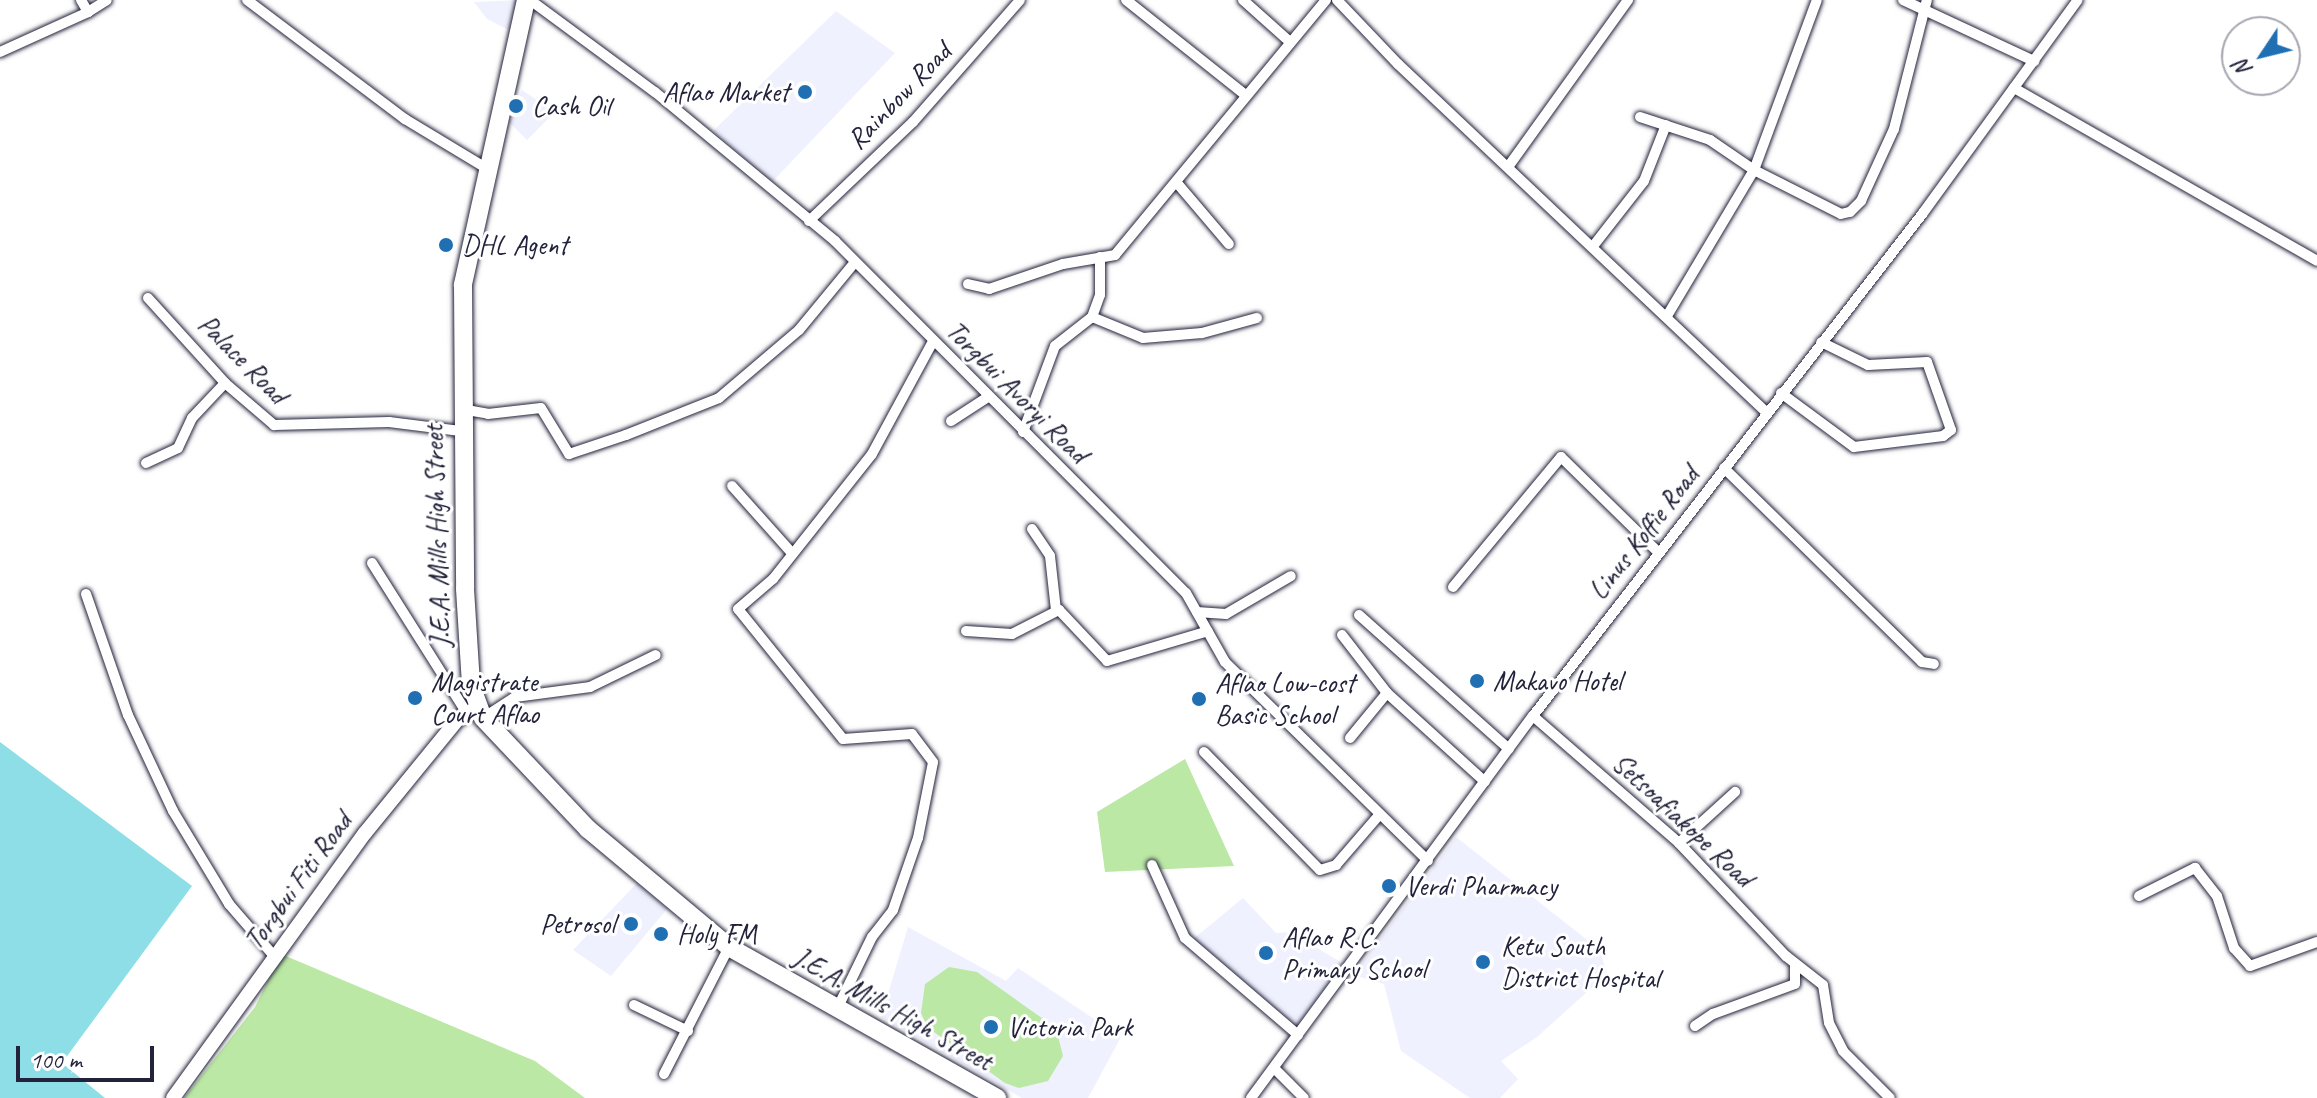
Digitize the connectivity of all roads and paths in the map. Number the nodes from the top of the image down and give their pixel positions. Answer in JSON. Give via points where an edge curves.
{"nodes":[{"id":1,"x":81,"y":0,"type":"edge"},
{"id":2,"x":107,"y":0,"type":"edge"},
{"id":3,"x":247,"y":0,"type":"edge"},
{"id":4,"x":528,"y":0,"type":"edge"},
{"id":5,"x":1020,"y":0,"type":"edge"},
{"id":6,"x":1126,"y":0,"type":"edge"},
{"id":7,"x":1243,"y":0,"type":"edge"},
{"id":8,"x":1326,"y":0,"type":"edge"},
{"id":9,"x":1337,"y":0,"type":"edge"},
{"id":10,"x":1628,"y":0,"type":"edge"},
{"id":11,"x":1817,"y":0,"type":"edge"},
{"id":12,"x":1903,"y":0,"type":"edge"},
{"id":13,"x":1927,"y":0,"type":"edge"},
{"id":14,"x":2078,"y":0,"type":"edge"},
{"id":15,"x":88,"y":12,"type":"junction"},
{"id":16,"x":1925,"y":13,"type":"junction"},
{"id":17,"x":1290,"y":42,"type":"junction"},
{"id":18,"x":0,"y":52,"type":"edge"},
{"id":19,"x":2034,"y":61,"type":"junction"},
{"id":20,"x":2014,"y":88,"type":"junction"},
{"id":21,"x":1244,"y":94,"type":"junction"},
{"id":22,"x":1640,"y":117,"type":"dead end"},
{"id":23,"x":1666,"y":125,"type":"junction"},
{"id":24,"x":1508,"y":167,"type":"junction"},
{"id":25,"x":486,"y":168,"type":"junction"},
{"id":26,"x":1754,"y":170,"type":"junction"},
{"id":27,"x":1177,"y":183,"type":"junction"},
{"id":28,"x":809,"y":221,"type":"junction"},
{"id":29,"x":1229,"y":244,"type":"dead end"},
{"id":30,"x":1594,"y":245,"type":"junction"},
{"id":31,"x":1100,"y":257,"type":"junction"},
{"id":32,"x":2317,"y":261,"type":"edge"},
{"id":33,"x":855,"y":262,"type":"junction"},
{"id":34,"x":968,"y":284,"type":"dead end"},
{"id":35,"x":148,"y":298,"type":"dead end"},
{"id":36,"x":1667,"y":316,"type":"junction"},
{"id":37,"x":1092,"y":317,"type":"junction"},
{"id":38,"x":1257,"y":318,"type":"dead end"},
{"id":39,"x":933,"y":341,"type":"junction"},
{"id":40,"x":1821,"y":342,"type":"junction"},
{"id":41,"x":225,"y":383,"type":"junction"},
{"id":42,"x":1781,"y":393,"type":"junction"},
{"id":43,"x":988,"y":397,"type":"junction"},
{"id":44,"x":460,"y":409,"type":"junction"},
{"id":45,"x":1766,"y":412,"type":"junction"},
{"id":46,"x":951,"y":421,"type":"dead end"},
{"id":47,"x":460,"y":431,"type":"junction"},
{"id":48,"x":1023,"y":432,"type":"junction"},
{"id":49,"x":146,"y":463,"type":"dead end"},
{"id":50,"x":1724,"y":468,"type":"junction"},
{"id":51,"x":732,"y":486,"type":"dead end"},
{"id":52,"x":1032,"y":529,"type":"dead end"},
{"id":53,"x":792,"y":553,"type":"junction"},
{"id":54,"x":1659,"y":553,"type":"junction"},
{"id":55,"x":372,"y":563,"type":"dead end"},
{"id":56,"x":1291,"y":576,"type":"dead end"},
{"id":57,"x":1453,"y":587,"type":"dead end"},
{"id":58,"x":86,"y":594,"type":"dead end"},
{"id":59,"x":1056,"y":610,"type":"junction"},
{"id":60,"x":1197,"y":612,"type":"junction"},
{"id":61,"x":1359,"y":615,"type":"dead end"},
{"id":62,"x":966,"y":631,"type":"dead end"},
{"id":63,"x":1208,"y":631,"type":"junction"},
{"id":64,"x":1342,"y":635,"type":"dead end"},
{"id":65,"x":656,"y":655,"type":"dead end"},
{"id":66,"x":1934,"y":664,"type":"dead end"},
{"id":67,"x":1387,"y":693,"type":"junction"},
{"id":68,"x":476,"y":713,"type":"junction"},
{"id":69,"x":1533,"y":716,"type":"junction"},
{"id":70,"x":1350,"y":738,"type":"dead end"},
{"id":71,"x":1509,"y":749,"type":"junction"},
{"id":72,"x":1204,"y":752,"type":"dead end"},
{"id":73,"x":1485,"y":782,"type":"junction"},
{"id":74,"x":1735,"y":792,"type":"dead end"},
{"id":75,"x":1380,"y":814,"type":"junction"},
{"id":76,"x":1679,"y":843,"type":"junction"},
{"id":77,"x":1428,"y":861,"type":"junction"},
{"id":78,"x":1152,"y":865,"type":"dead end"},
{"id":79,"x":2139,"y":896,"type":"dead end"},
{"id":80,"x":2317,"y":942,"type":"edge"},
{"id":81,"x":729,"y":947,"type":"junction"},
{"id":82,"x":274,"y":956,"type":"junction"},
{"id":83,"x":1795,"y":964,"type":"junction"},
{"id":84,"x":634,"y":1005,"type":"dead end"},
{"id":85,"x":837,"y":1009,"type":"junction"},
{"id":86,"x":1695,"y":1026,"type":"dead end"},
{"id":87,"x":688,"y":1031,"type":"junction"},
{"id":88,"x":1298,"y":1035,"type":"junction"},
{"id":89,"x":1274,"y":1068,"type":"junction"},
{"id":90,"x":664,"y":1074,"type":"dead end"},
{"id":91,"x":173,"y":1098,"type":"edge"},
{"id":92,"x":997,"y":1098,"type":"edge"},
{"id":93,"x":1251,"y":1098,"type":"edge"},
{"id":94,"x":1304,"y":1098,"type":"edge"},
{"id":95,"x":1890,"y":1098,"type":"edge"}],
"edges":[{"from":1,"to":15,"type":"street"},
{"from":2,"to":15,"type":"street"},
{"from":3,"to":25,"type":"street","via":[[405,119]]},
{"from":4,"to":25,"type":"highway","name":"J.E.A. Mills High Street"},
{"from":4,"to":28,"type":"street","name":"Torgbui Avoryi Road","via":[[655,92]]},
{"from":5,"to":28,"type":"street","name":"Rainbow Road","via":[[913,122]]},
{"from":6,"to":21,"type":"street"},
{"from":7,"to":17,"type":"street"},
{"from":8,"to":17,"type":"street"},
{"from":9,"to":24,"type":"street"},
{"from":10,"to":24,"type":"street"},
{"from":11,"to":26,"type":"street"},
{"from":12,"to":16,"type":"street"},
{"from":13,"to":16,"type":"street"},
{"from":14,"to":19,"type":"street","name":"Linus Koffie Road"},
{"from":15,"to":18,"type":"street"},
{"from":16,"to":19,"type":"street"},
{"from":16,"to":26,"type":"street","via":[[1894,129],[1861,201],[1850,212],[1841,214]]},
{"from":17,"to":21,"type":"street"},
{"from":19,"to":20,"type":"street","name":"Linus Koffie Road"},
{"from":20,"to":32,"type":"street"},
{"from":20,"to":40,"type":"street","name":"Linus Koffie Road"},
{"from":21,"to":27,"type":"street"},
{"from":22,"to":23,"type":"street"},
{"from":23,"to":26,"type":"street","via":[[1710,140]]},
{"from":23,"to":30,"type":"street","via":[[1644,181]]},
{"from":24,"to":30,"type":"street"},
{"from":25,"to":44,"type":"highway","name":"J.E.A. Mills High Street","via":[[464,270]]},
{"from":26,"to":36,"type":"street"},
{"from":27,"to":29,"type":"street"},
{"from":27,"to":31,"type":"street","via":[[1115,255]]},
{"from":28,"to":33,"type":"street","name":"Torgbui Avoryi Road"},
{"from":30,"to":36,"type":"street"},
{"from":31,"to":34,"type":"street","via":[[989,289]]},
{"from":31,"to":37,"type":"street","via":[[1100,295]]},
{"from":33,"to":39,"type":"street","name":"Torgbui Avoryi Road"},
{"from":33,"to":44,"type":"street","via":[[799,330],[719,398],[626,435],[569,454],[541,408],[488,414]]},
{"from":35,"to":41,"type":"street","name":"Palace Road"},
{"from":36,"to":45,"type":"street"},
{"from":37,"to":38,"type":"street","via":[[1143,338],[1202,333]]},
{"from":37,"to":48,"type":"street","via":[[1055,346]]},
{"from":39,"to":43,"type":"street","name":"Torgbui Avoryi Road"},
{"from":39,"to":53,"type":"street","via":[[872,454]]},
{"from":40,"to":42,"type":"street","name":"Linus Koffie Road"},
{"from":40,"to":42,"type":"street","via":[[1868,365],[1927,362],[1951,430],[1943,436],[1854,447]]},
{"from":41,"to":47,"type":"street","name":"Palace Road","via":[[274,425],[286,428],[389,422]]},
{"from":41,"to":49,"type":"street","via":[[192,418],[178,448]]},
{"from":42,"to":45,"type":"street","name":"Linus Koffie Road"},
{"from":43,"to":46,"type":"street"},
{"from":43,"to":48,"type":"street","name":"Torgbui Avoryi Road"},
{"from":44,"to":47,"type":"highway","name":"J.E.A. Mills High Street"},
{"from":45,"to":50,"type":"street","name":"Linus Koffie Road"},
{"from":47,"to":68,"type":"highway","name":"J.E.A. Mills High Street"},
{"from":48,"to":60,"type":"street","name":"Torgbui Avoryi Road","via":[[1186,593]]},
{"from":50,"to":54,"type":"street","name":"Linus Koffie Road"},
{"from":50,"to":66,"type":"street","via":[[1922,662]]},
{"from":51,"to":53,"type":"street"},
{"from":52,"to":59,"type":"street","via":[[1050,556]]},
{"from":53,"to":85,"type":"street","via":[[773,579],[738,609],[843,739],[912,734],[933,762],[918,838],[893,910],[872,937]]},
{"from":54,"to":57,"type":"street","via":[[1561,457]]},
{"from":54,"to":69,"type":"street","name":"Linus Koffie Road"},
{"from":55,"to":68,"type":"street"},
{"from":56,"to":60,"type":"street","via":[[1226,614]]},
{"from":58,"to":82,"type":"street","via":[[128,715],[173,811],[229,904]]},
{"from":59,"to":62,"type":"street","via":[[1012,634]]},
{"from":59,"to":63,"type":"street","via":[[1107,661]]},
{"from":60,"to":63,"type":"street","name":"Torgbui Avoryi Road"},
{"from":61,"to":71,"type":"street"},
{"from":63,"to":75,"type":"street","name":"Torgbui Avoryi Road","via":[[1225,662]]},
{"from":64,"to":67,"type":"street"},
{"from":65,"to":68,"type":"street","via":[[590,687],[515,697]]},
{"from":67,"to":70,"type":"street"},
{"from":67,"to":73,"type":"street"},
{"from":68,"to":81,"type":"highway","name":"J.E.A. Mills High Street","via":[[588,829]]},
{"from":68,"to":82,"type":"street","name":"Torgbui Fiti Road","via":[[365,833]]},
{"from":69,"to":71,"type":"street","name":"Linus Koffie Road"},
{"from":69,"to":76,"type":"street","name":"Setsoafiakope Road"},
{"from":71,"to":73,"type":"street","name":"Linus Koffie Road"},
{"from":72,"to":75,"type":"street","via":[[1320,870],[1336,865]]},
{"from":73,"to":77,"type":"street","name":"Linus Koffie Road"},
{"from":74,"to":76,"type":"street"},
{"from":75,"to":77,"type":"street","name":"Torgbui Avoryi Road"},
{"from":76,"to":83,"type":"street","name":"Setsoafiakope Road"},
{"from":77,"to":88,"type":"street","name":"Linus Koffie Road"},
{"from":78,"to":88,"type":"street","via":[[1185,938]]},
{"from":79,"to":80,"type":"street","via":[[2195,868],[2217,896],[2234,948],[2250,966]]},
{"from":81,"to":85,"type":"highway","name":"J.E.A. Mills High Street"},
{"from":81,"to":87,"type":"street"},
{"from":82,"to":91,"type":"street","name":"Torgbui Fiti Road"},
{"from":83,"to":86,"type":"street","via":[[1795,984],[1713,1014]]},
{"from":83,"to":95,"type":"street","name":"Setsoafiakope Road","via":[[1823,985],[1829,1023],[1843,1051]]},
{"from":84,"to":87,"type":"street"},
{"from":85,"to":92,"type":"highway","name":"J.E.A. Mills High Street"},
{"from":87,"to":90,"type":"street"},
{"from":88,"to":89,"type":"street","name":"Linus Koffie Road"},
{"from":89,"to":93,"type":"street","name":"Linus Koffie Road"},
{"from":89,"to":94,"type":"street"}]}
